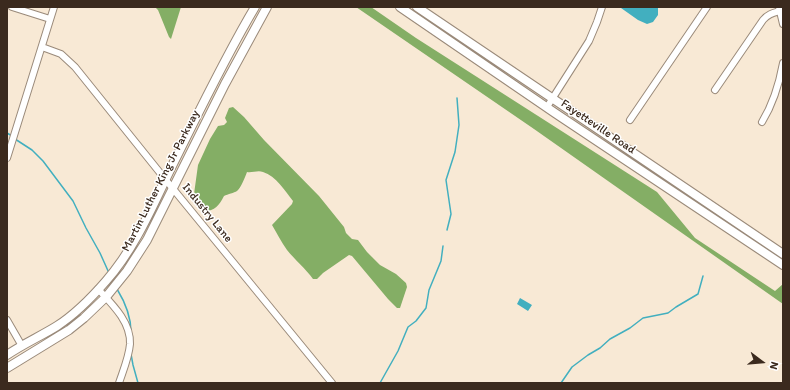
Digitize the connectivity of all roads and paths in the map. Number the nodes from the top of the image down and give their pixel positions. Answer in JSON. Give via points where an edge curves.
{"nodes":[{"id":1,"x":12,"y":7,"type":"edge"},
{"id":2,"x":54,"y":7,"type":"edge"},
{"id":3,"x":255,"y":7,"type":"edge"},
{"id":4,"x":267,"y":7,"type":"edge"},
{"id":5,"x":400,"y":7,"type":"edge"},
{"id":6,"x":417,"y":7,"type":"edge"},
{"id":7,"x":602,"y":7,"type":"edge"},
{"id":8,"x":707,"y":7,"type":"edge"},
{"id":9,"x":780,"y":9,"type":"edge"},
{"id":10,"x":50,"y":19,"type":"junction"},
{"id":11,"x":783,"y":24,"type":"edge"},
{"id":12,"x":42,"y":47,"type":"junction"},
{"id":13,"x":783,"y":63,"type":"edge"},
{"id":14,"x":715,"y":90,"type":"dead end"},
{"id":15,"x":553,"y":98,"type":"junction"},
{"id":16,"x":547,"y":107,"type":"junction"},
{"id":17,"x":630,"y":120,"type":"dead end"},
{"id":18,"x":762,"y":122,"type":"dead end"},
{"id":19,"x":7,"y":158,"type":"edge"},
{"id":20,"x":165,"y":180,"type":"junction"},
{"id":21,"x":173,"y":188,"type":"junction"},
{"id":22,"x":783,"y":254,"type":"edge"},
{"id":23,"x":783,"y":265,"type":"edge"},
{"id":24,"x":98,"y":289,"type":"junction"},
{"id":25,"x":106,"y":297,"type":"junction"},
{"id":26,"x":7,"y":320,"type":"edge"},
{"id":27,"x":22,"y":346,"type":"junction"},
{"id":28,"x":7,"y":355,"type":"edge"},
{"id":29,"x":7,"y":368,"type":"edge"},
{"id":30,"x":119,"y":383,"type":"edge"},
{"id":31,"x":332,"y":383,"type":"edge"}],
"edges":[{"from":1,"to":10,"type":"street"},
{"from":2,"to":10,"type":"street"},
{"from":3,"to":20,"type":"main road","name":"Martin Luther King Jr Parkway"},
{"from":4,"to":21,"type":"main road","name":"Martin Luther King Jr Parkway","via":[[233,67]]},
{"from":5,"to":16,"type":"main road","name":"Fayetteville Road"},
{"from":6,"to":15,"type":"main road","name":"Fayetteville Road"},
{"from":7,"to":15,"type":"street","via":[[589,41]]},
{"from":8,"to":17,"type":"street"},
{"from":9,"to":11,"type":"street"},
{"from":9,"to":14,"type":"street","via":[[767,15]]},
{"from":10,"to":12,"type":"street"},
{"from":12,"to":19,"type":"street"},
{"from":12,"to":20,"type":"street","name":"Industry Lane","via":[[57,52],[75,67]]},
{"from":13,"to":18,"type":"street","via":[[774,98]]},
{"from":15,"to":16,"type":"street"},
{"from":15,"to":22,"type":"main road","name":"Fayetteville Road"},
{"from":16,"to":23,"type":"main road","name":"Fayetteville Road"},
{"from":20,"to":21,"type":"street","name":"Industry Lane"},
{"from":20,"to":24,"type":"main road","name":"Martin Luther King Jr Parkway","via":[[130,249]]},
{"from":21,"to":25,"type":"main road","name":"Martin Luther King Jr Parkway","via":[[138,255]]},
{"from":21,"to":31,"type":"street","name":"Industry Lane"},
{"from":24,"to":25,"type":"street"},
{"from":24,"to":27,"type":"main road","name":"Martin Luther King Jr Parkway","via":[[73,313]]},
{"from":25,"to":29,"type":"main road","name":"Martin Luther King Jr Parkway","via":[[74,326]]},
{"from":25,"to":30,"type":"street","via":[[128,329],[129,350]]},
{"from":26,"to":27,"type":"street"},
{"from":27,"to":28,"type":"main road","name":"Martin Luther King Jr Parkway"}]}
